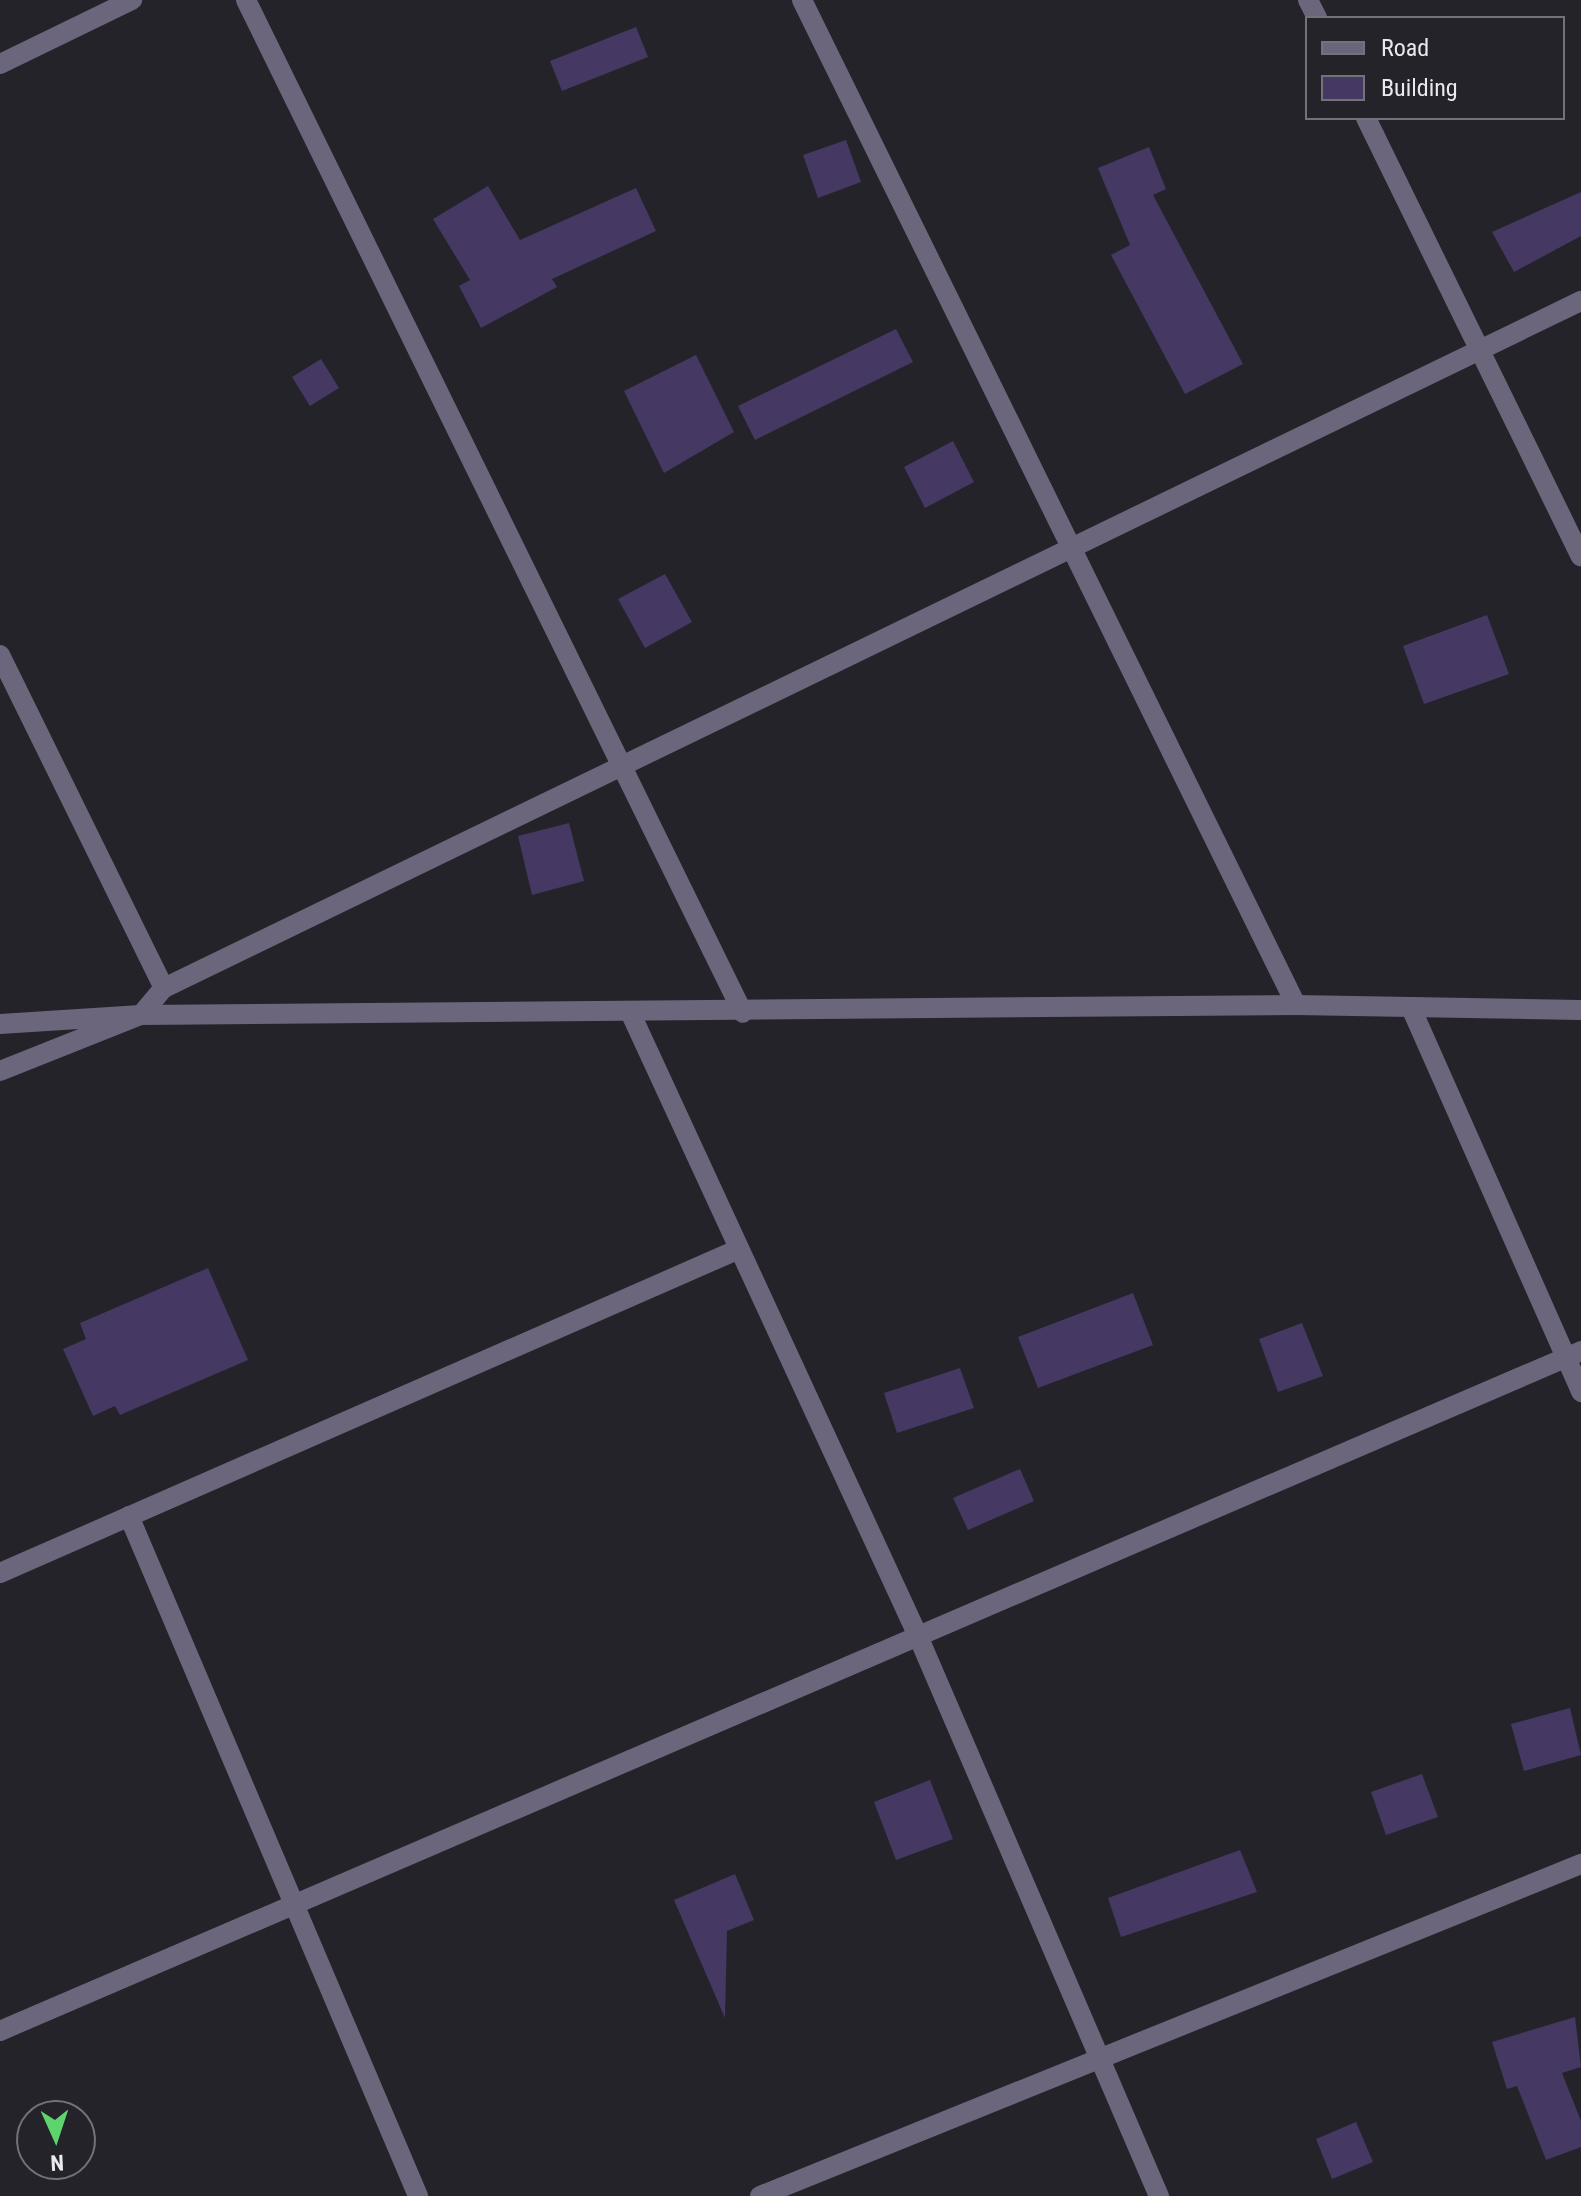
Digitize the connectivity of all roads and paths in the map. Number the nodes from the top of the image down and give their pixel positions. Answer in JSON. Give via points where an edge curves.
{"nodes":[{"id":1,"x":132,"y":0,"type":"edge"},
{"id":2,"x":246,"y":0,"type":"edge"},
{"id":3,"x":802,"y":0,"type":"edge"},
{"id":4,"x":0,"y":64,"type":"edge"},
{"id":5,"x":1367,"y":120,"type":"edge"},
{"id":6,"x":1581,"y":301,"type":"edge"},
{"id":7,"x":1480,"y":350,"type":"junction"},
{"id":8,"x":1071,"y":548,"type":"junction"},
{"id":9,"x":1581,"y":556,"type":"edge"},
{"id":10,"x":0,"y":655,"type":"edge"},
{"id":11,"x":622,"y":766,"type":"junction"},
{"id":12,"x":164,"y":988,"type":"junction"},
{"id":13,"x":1296,"y":1005,"type":"junction"},
{"id":14,"x":1412,"y":1010,"type":"junction"},
{"id":15,"x":1581,"y":1010,"type":"edge"},
{"id":16,"x":743,"y":1013,"type":"junction"},
{"id":17,"x":631,"y":1014,"type":"junction"},
{"id":18,"x":141,"y":1015,"type":"junction"},
{"id":19,"x":0,"y":1024,"type":"edge"},
{"id":20,"x":0,"y":1071,"type":"edge"},
{"id":21,"x":739,"y":1249,"type":"junction"},
{"id":22,"x":1573,"y":1354,"type":"edge"},
{"id":23,"x":1581,"y":1392,"type":"edge"},
{"id":24,"x":129,"y":1516,"type":"junction"},
{"id":25,"x":0,"y":1573,"type":"edge"},
{"id":26,"x":918,"y":1636,"type":"junction"},
{"id":27,"x":1581,"y":1864,"type":"edge"},
{"id":28,"x":294,"y":1905,"type":"junction"},
{"id":29,"x":0,"y":2031,"type":"edge"},
{"id":30,"x":1100,"y":2058,"type":"junction"},
{"id":31,"x":418,"y":2196,"type":"edge"},
{"id":32,"x":760,"y":2196,"type":"edge"},
{"id":33,"x":1159,"y":2196,"type":"edge"}],
"edges":[{"from":1,"to":4,"type":"street"},
{"from":2,"to":11,"type":"street"},
{"from":3,"to":8,"type":"street"},
{"from":5,"to":7,"type":"street"},
{"from":6,"to":7,"type":"street"},
{"from":7,"to":8,"type":"street"},
{"from":7,"to":9,"type":"street"},
{"from":8,"to":11,"type":"street"},
{"from":8,"to":13,"type":"street"},
{"from":10,"to":12,"type":"street"},
{"from":11,"to":12,"type":"street"},
{"from":11,"to":16,"type":"street"},
{"from":12,"to":18,"type":"street"},
{"from":13,"to":14,"type":"street"},
{"from":13,"to":16,"type":"street"},
{"from":14,"to":15,"type":"street"},
{"from":14,"to":22,"type":"street"},
{"from":16,"to":17,"type":"street"},
{"from":17,"to":18,"type":"street"},
{"from":17,"to":21,"type":"street"},
{"from":18,"to":19,"type":"street"},
{"from":18,"to":20,"type":"street"},
{"from":21,"to":24,"type":"street"},
{"from":21,"to":26,"type":"street"},
{"from":22,"to":23,"type":"street"},
{"from":22,"to":26,"type":"street"},
{"from":24,"to":25,"type":"street"},
{"from":24,"to":28,"type":"street"},
{"from":26,"to":28,"type":"street"},
{"from":26,"to":30,"type":"street"},
{"from":27,"to":30,"type":"street"},
{"from":28,"to":29,"type":"street"},
{"from":28,"to":31,"type":"street"},
{"from":30,"to":32,"type":"street"},
{"from":30,"to":33,"type":"street"}]}
